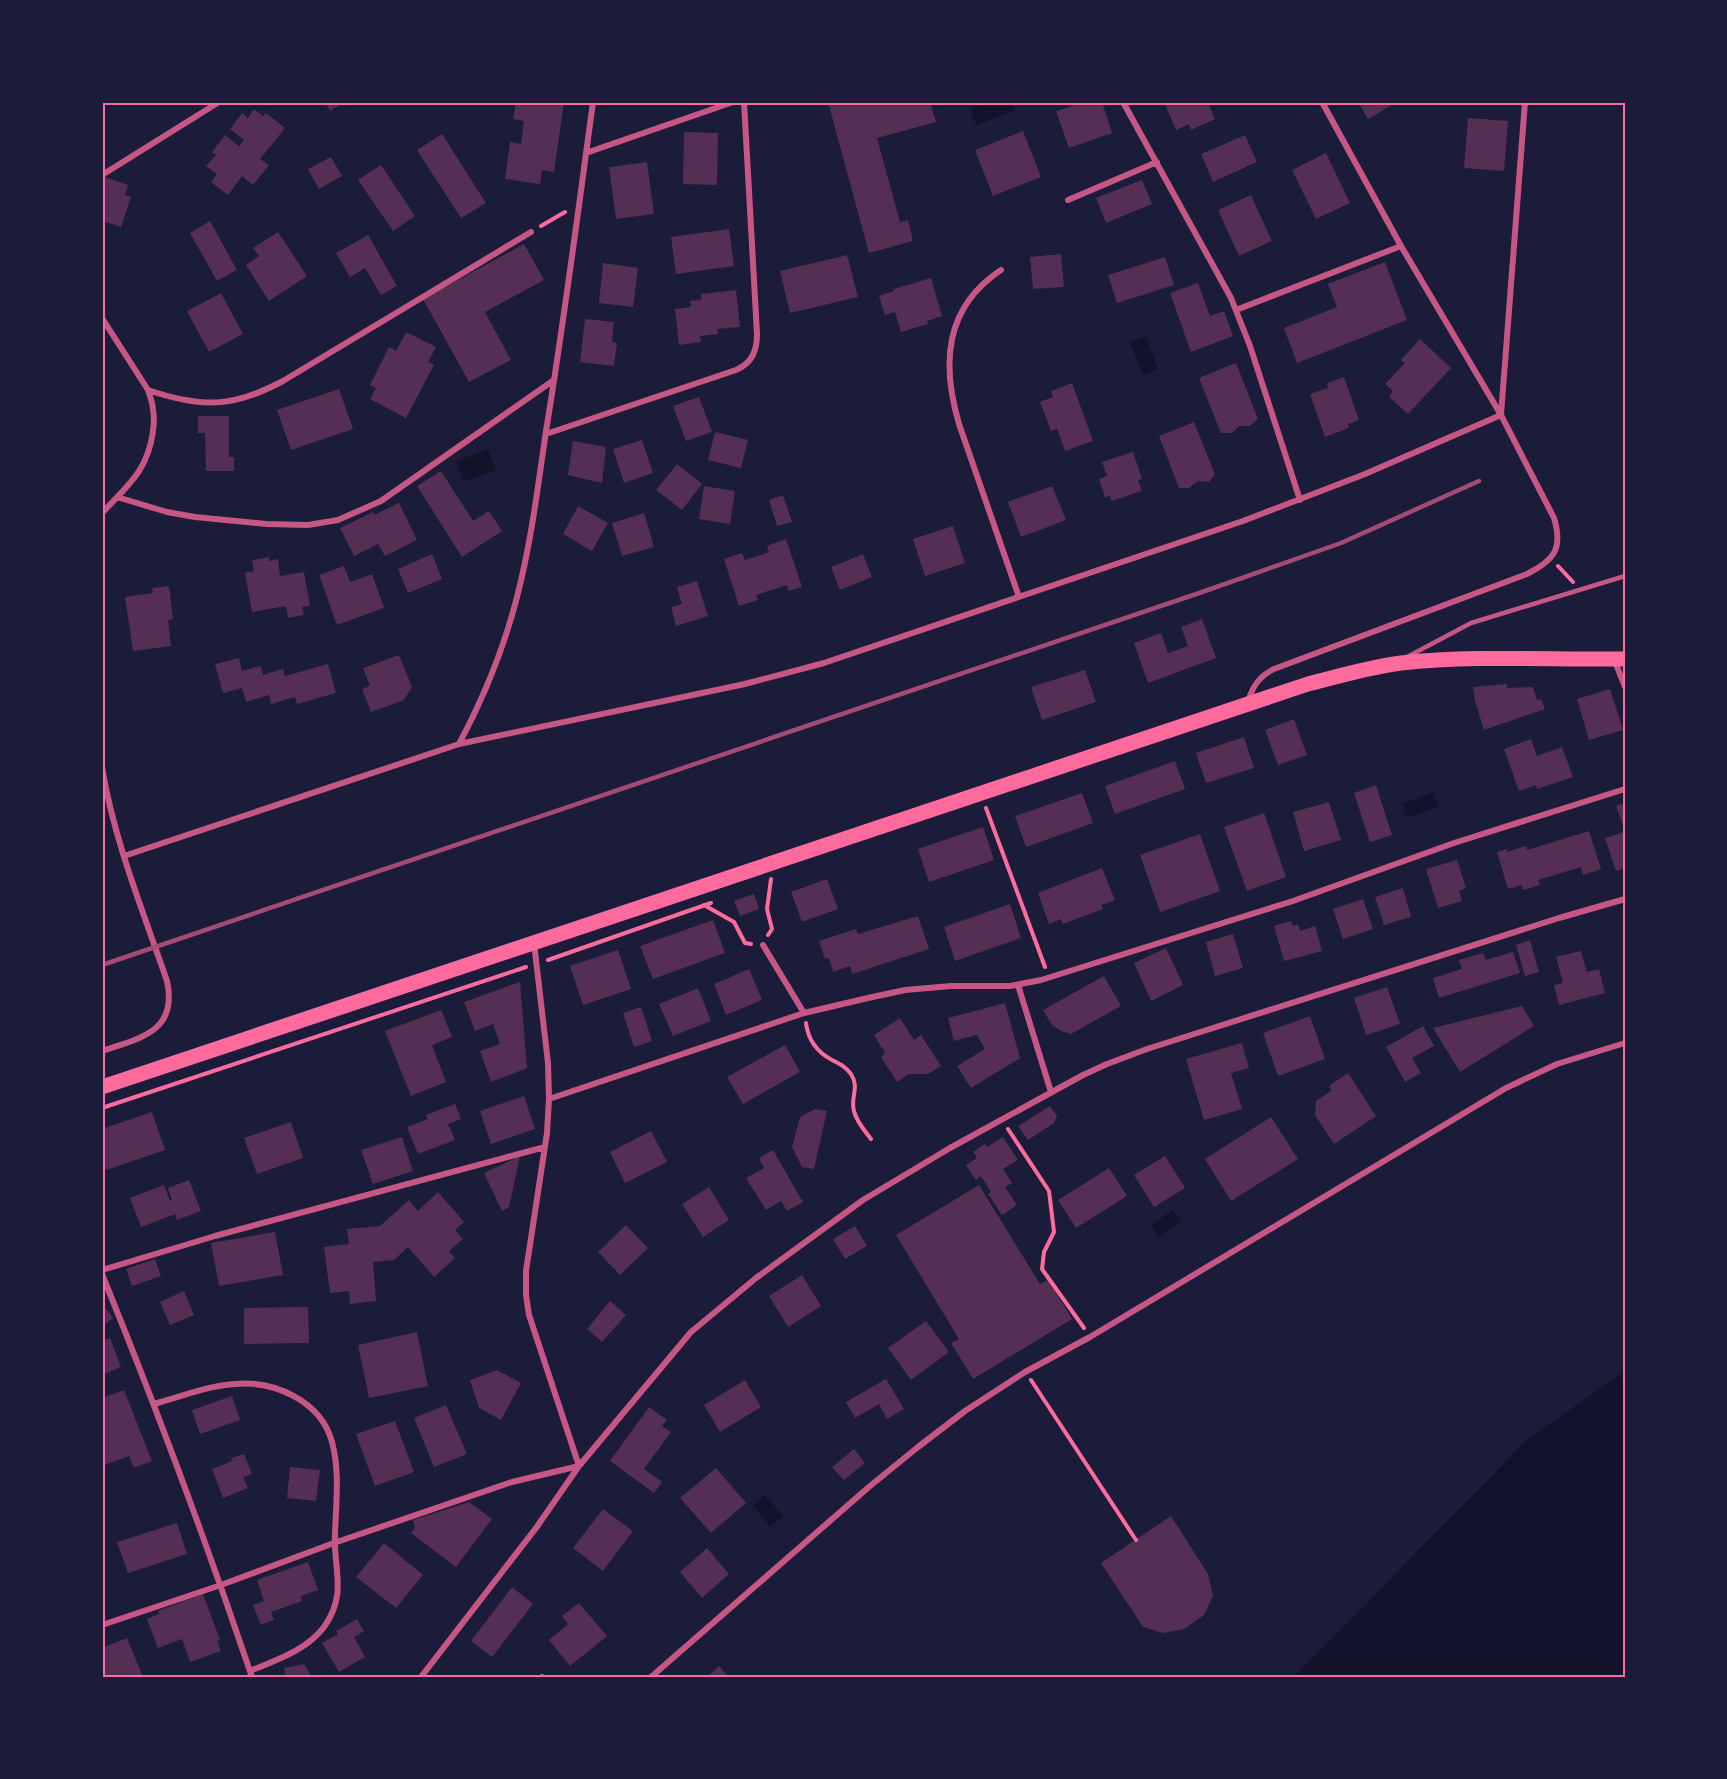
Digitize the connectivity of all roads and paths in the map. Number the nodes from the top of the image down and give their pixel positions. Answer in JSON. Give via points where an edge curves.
{"nodes":[{"id":1,"x":219,"y":102,"type":"edge"},
{"id":2,"x":593,"y":102,"type":"edge"},
{"id":3,"x":733,"y":102,"type":"edge"},
{"id":4,"x":744,"y":102,"type":"edge"},
{"id":5,"x":1123,"y":102,"type":"edge"},
{"id":6,"x":1322,"y":102,"type":"edge"},
{"id":7,"x":1525,"y":102,"type":"edge"},
{"id":8,"x":586,"y":153,"type":"junction"},
{"id":9,"x":1157,"y":162,"type":"junction"},
{"id":10,"x":102,"y":175,"type":"edge"},
{"id":11,"x":1068,"y":200,"type":"dead end"},
{"id":12,"x":579,"y":204,"type":"junction"},
{"id":13,"x":531,"y":232,"type":"joint"},
{"id":14,"x":1401,"y":246,"type":"junction"},
{"id":15,"x":1001,"y":270,"type":"dead end"},
{"id":16,"x":1236,"y":310,"type":"junction"},
{"id":17,"x":102,"y":318,"type":"edge"},
{"id":18,"x":554,"y":380,"type":"junction"},
{"id":19,"x":148,"y":390,"type":"junction"},
{"id":20,"x":1501,"y":415,"type":"junction"},
{"id":21,"x":546,"y":434,"type":"junction"},
{"id":22,"x":117,"y":497,"type":"junction"},
{"id":23,"x":1300,"y":500,"type":"junction"},
{"id":24,"x":102,"y":513,"type":"edge"},
{"id":25,"x":1551,"y":559,"type":"junction"},
{"id":26,"x":1625,"y":576,"type":"edge"},
{"id":27,"x":1581,"y":590,"type":"junction"},
{"id":28,"x":1019,"y":597,"type":"junction"},
{"id":29,"x":1620,"y":659,"type":"edge"},
{"id":30,"x":1394,"y":664,"type":"junction"},
{"id":31,"x":1625,"y":687,"type":"edge"},
{"id":32,"x":1248,"y":703,"type":"junction"},
{"id":33,"x":459,"y":744,"type":"junction"},
{"id":34,"x":102,"y":767,"type":"edge"},
{"id":35,"x":1625,"y":789,"type":"edge"},
{"id":36,"x":980,"y":793,"type":"junction"},
{"id":37,"x":996,"y":805,"type":"dead end"},
{"id":38,"x":102,"y":809,"type":"edge"},
{"id":39,"x":110,"y":809,"type":"junction"},
{"id":40,"x":986,"y":809,"type":"junction"},
{"id":41,"x":124,"y":856,"type":"junction"},
{"id":42,"x":770,"y":863,"type":"junction"},
{"id":43,"x":771,"y":883,"type":"junction"},
{"id":44,"x":760,"y":886,"type":"dead end"},
{"id":45,"x":691,"y":890,"type":"junction"},
{"id":46,"x":1625,"y":899,"type":"edge"},
{"id":47,"x":716,"y":902,"type":"dead end"},
{"id":48,"x":705,"y":906,"type":"junction"},
{"id":49,"x":534,"y":943,"type":"junction"},
{"id":50,"x":763,"y":945,"type":"junction"},
{"id":51,"x":537,"y":963,"type":"junction"},
{"id":52,"x":1049,"y":978,"type":"junction"},
{"id":53,"x":1018,"y":985,"type":"junction"},
{"id":54,"x":804,"y":1013,"type":"junction"},
{"id":55,"x":1625,"y":1043,"type":"edge"},
{"id":56,"x":102,"y":1051,"type":"edge"},
{"id":57,"x":102,"y":1087,"type":"edge"},
{"id":58,"x":1052,"y":1092,"type":"junction"},
{"id":59,"x":549,"y":1099,"type":"junction"},
{"id":60,"x":102,"y":1108,"type":"edge"},
{"id":61,"x":1001,"y":1119,"type":"junction"},
{"id":62,"x":871,"y":1139,"type":"dead end"},
{"id":63,"x":545,"y":1147,"type":"junction"},
{"id":64,"x":102,"y":1272,"type":"edge"},
{"id":65,"x":1090,"y":1337,"type":"junction"},
{"id":66,"x":1025,"y":1372,"type":"junction"},
{"id":67,"x":154,"y":1404,"type":"junction"},
{"id":68,"x":579,"y":1466,"type":"junction"},
{"id":69,"x":1136,"y":1540,"type":"dead end"},
{"id":70,"x":334,"y":1543,"type":"junction"},
{"id":71,"x":221,"y":1585,"type":"junction"},
{"id":72,"x":102,"y":1624,"type":"edge"},
{"id":73,"x":251,"y":1674,"type":"edge"},
{"id":74,"x":421,"y":1677,"type":"edge"},
{"id":75,"x":651,"y":1677,"type":"edge"}],
"edges":[{"from":1,"to":10,"type":"street"},
{"from":2,"to":8,"type":"street"},
{"from":3,"to":8,"type":"street"},
{"from":4,"to":21,"type":"street","via":[[757,334],[753,357],[736,370]]},
{"from":5,"to":9,"type":"street"},
{"from":6,"to":14,"type":"street"},
{"from":7,"to":20,"type":"street"},
{"from":8,"to":12,"type":"street"},
{"from":9,"to":11,"type":"street"},
{"from":9,"to":16,"type":"street"},
{"from":12,"to":13,"type":"path"},
{"from":12,"to":18,"type":"street"},
{"from":13,"to":19,"type":"street","via":[[283,381],[251,396],[201,403]]},
{"from":14,"to":16,"type":"street"},
{"from":14,"to":20,"type":"street"},
{"from":15,"to":28,"type":"street","via":[[974,292],[959,317],[951,346],[950,382],[959,424]]},
{"from":16,"to":23,"type":"street"},
{"from":17,"to":19,"type":"street"},
{"from":18,"to":21,"type":"street"},
{"from":18,"to":22,"type":"street","via":[[390,496],[338,520],[290,526],[246,522],[167,512]]},
{"from":19,"to":22,"type":"street","via":[[154,423],[149,454]]},
{"from":20,"to":23,"type":"street"},
{"from":20,"to":25,"type":"street","via":[[1554,518],[1558,543]]},
{"from":21,"to":33,"type":"street","via":[[510,621],[484,694]]},
{"from":22,"to":24,"type":"street"},
{"from":23,"to":28,"type":"street"},
{"from":25,"to":27,"type":"path"},
{"from":25,"to":32,"type":"street","via":[[1527,574],[1274,669],[1257,682]]},
{"from":26,"to":27,"type":"lane"},
{"from":27,"to":30,"type":"lane","via":[[1471,623]]},
{"from":28,"to":33,"type":"street","via":[[788,674]]},
{"from":29,"to":30,"type":"main road"},
{"from":29,"to":31,"type":"street"},
{"from":30,"to":32,"type":"main road","via":[[1329,678]]},
{"from":32,"to":36,"type":"main road"},
{"from":33,"to":41,"type":"street"},
{"from":34,"to":39,"type":"street"},
{"from":35,"to":52,"type":"street"},
{"from":36,"to":40,"type":"path"},
{"from":36,"to":42,"type":"main road"},
{"from":37,"to":40,"type":"path"},
{"from":38,"to":39,"type":"street"},
{"from":39,"to":41,"type":"street"},
{"from":40,"to":52,"type":"path"},
{"from":41,"to":56,"type":"street","via":[[169,990],[167,1013],[157,1029]]},
{"from":42,"to":43,"type":"path"},
{"from":42,"to":45,"type":"main road"},
{"from":43,"to":44,"type":"path"},
{"from":43,"to":50,"type":"path","via":[[767,909],[772,929]]},
{"from":45,"to":48,"type":"path"},
{"from":45,"to":49,"type":"main road"},
{"from":46,"to":58,"type":"street","via":[[1133,1054]]},
{"from":47,"to":48,"type":"path"},
{"from":48,"to":50,"type":"path","via":[[734,922],[745,943]]},
{"from":48,"to":51,"type":"path"},
{"from":49,"to":51,"type":"street"},
{"from":49,"to":57,"type":"main road"},
{"from":50,"to":54,"type":"street"},
{"from":51,"to":59,"type":"street"},
{"from":51,"to":60,"type":"path"},
{"from":52,"to":53,"type":"street"},
{"from":53,"to":54,"type":"street","via":[[905,990]]},
{"from":53,"to":58,"type":"street"},
{"from":54,"to":59,"type":"street"},
{"from":54,"to":62,"type":"path","via":[[812,1044],[843,1065],[856,1084],[854,1113]]},
{"from":55,"to":65,"type":"street","via":[[1557,1064],[1514,1083]]},
{"from":58,"to":61,"type":"street"},
{"from":59,"to":63,"type":"street"},
{"from":61,"to":65,"type":"path","via":[[1049,1191],[1054,1232],[1044,1252],[1042,1269]]},
{"from":61,"to":68,"type":"street","via":[[863,1200],[756,1278],[691,1332]]},
{"from":63,"to":64,"type":"street","via":[[192,1242]]},
{"from":63,"to":68,"type":"street","via":[[526,1271],[526,1295],[529,1315]]},
{"from":64,"to":67,"type":"street"},
{"from":65,"to":66,"type":"street"},
{"from":66,"to":69,"type":"path"},
{"from":66,"to":75,"type":"street","via":[[965,1411],[870,1486]]},
{"from":67,"to":70,"type":"street","via":[[237,1383],[272,1387],[310,1406],[321,1419],[334,1450]]},
{"from":67,"to":71,"type":"street"},
{"from":68,"to":70,"type":"street","via":[[512,1482]]},
{"from":68,"to":74,"type":"street"},
{"from":70,"to":71,"type":"street"},
{"from":70,"to":73,"type":"street","via":[[337,1597],[331,1616],[299,1649]]},
{"from":71,"to":72,"type":"street"},
{"from":71,"to":73,"type":"street"}]}
